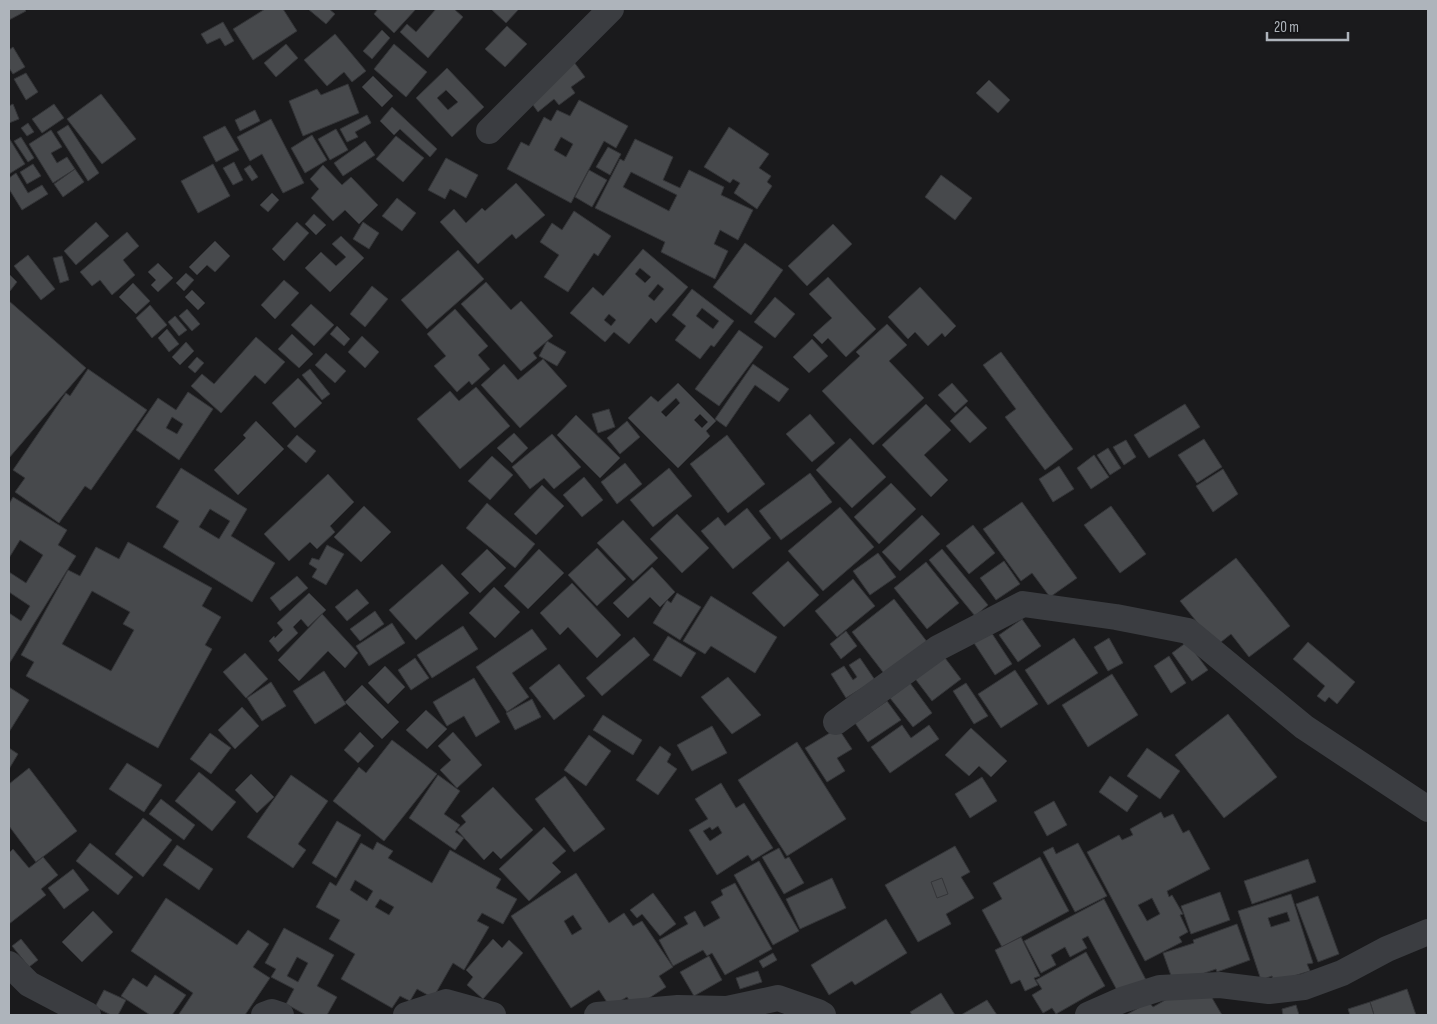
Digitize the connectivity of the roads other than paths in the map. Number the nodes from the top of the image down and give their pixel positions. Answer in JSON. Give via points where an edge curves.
{"nodes":[{"id":1,"x":611,"y":9,"type":"edge"},
{"id":2,"x":488,"y":131,"type":"dead end"},
{"id":3,"x":836,"y":722,"type":"dead end"},
{"id":4,"x":1428,"y":809,"type":"edge"},
{"id":5,"x":1428,"y":932,"type":"edge"},
{"id":6,"x":9,"y":964,"type":"edge"},
{"id":7,"x":88,"y":1015,"type":"edge"},
{"id":8,"x":406,"y":1015,"type":"edge"},
{"id":9,"x":493,"y":1015,"type":"edge"},
{"id":10,"x":598,"y":1015,"type":"edge"},
{"id":11,"x":822,"y":1015,"type":"edge"},
{"id":12,"x":1088,"y":1015,"type":"edge"}],
"edges":[{"from":1,"to":2,"type":"street"},
{"from":3,"to":4,"type":"street","via":[[938,648],[1023,604],[1097,614],[1188,631],[1304,727]]},
{"from":5,"to":12,"type":"street","via":[[1342,973],[1304,987],[1269,991],[1220,985],[1160,988]]},
{"from":6,"to":7,"type":"street","via":[[29,984]]},
{"from":8,"to":9,"type":"street","via":[[446,1002]]},
{"from":10,"to":11,"type":"street","via":[[678,1008],[727,1009],[778,998]]}]}
